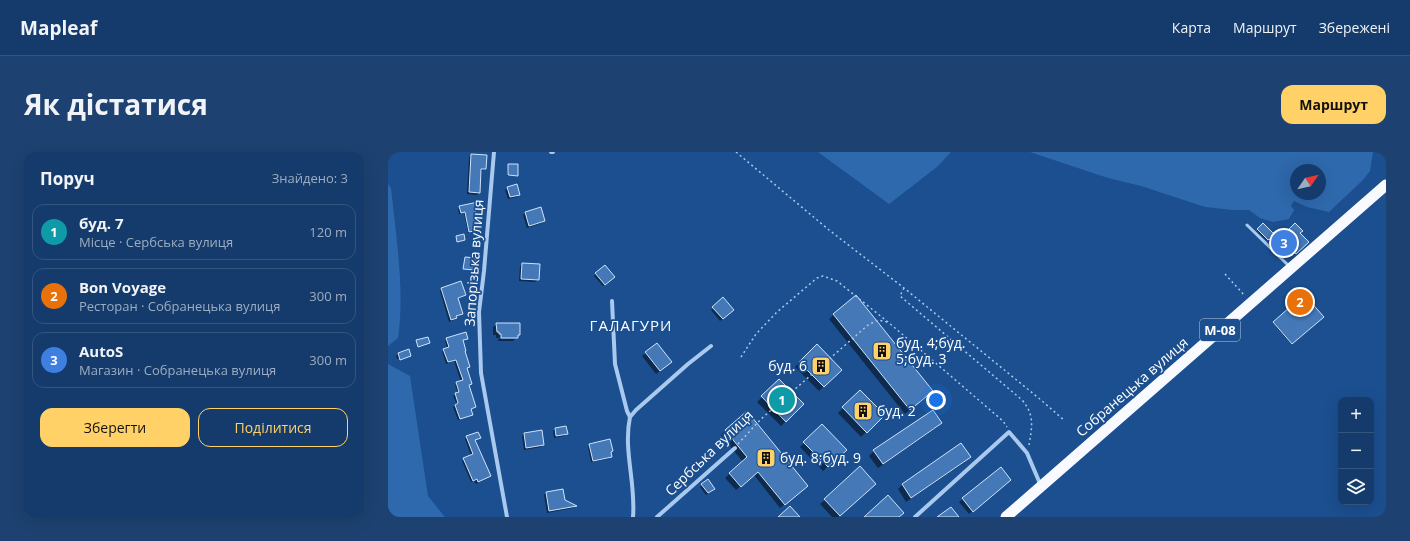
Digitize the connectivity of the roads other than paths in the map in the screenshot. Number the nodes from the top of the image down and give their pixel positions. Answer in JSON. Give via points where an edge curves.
{"nodes":[{"id":1,"x":494,"y":152,"type":"edge"},
{"id":2,"x":1386,"y":185,"type":"edge"},
{"id":3,"x":1247,"y":225,"type":"dead end"},
{"id":4,"x":1291,"y":268,"type":"junction"},
{"id":5,"x":612,"y":301,"type":"dead end"},
{"id":6,"x":711,"y":346,"type":"dead end"},
{"id":7,"x":630,"y":417,"type":"junction"},
{"id":8,"x":735,"y":448,"type":"road end"},
{"id":9,"x":1042,"y":486,"type":"junction"},
{"id":10,"x":507,"y":517,"type":"edge"},
{"id":11,"x":633,"y":517,"type":"edge"},
{"id":12,"x":657,"y":517,"type":"edge"},
{"id":13,"x":915,"y":517,"type":"edge"},
{"id":14,"x":1006,"y":517,"type":"edge"}],
"edges":[{"from":1,"to":10,"type":"street","name":"Запорізька вулиця","via":[[479,312],[481,374]]},
{"from":2,"to":4,"type":"highway","name":"Собранецька вулиця","number":"М-08"},
{"from":3,"to":4,"type":"lane"},
{"from":4,"to":9,"type":"highway","name":"Собранецька вулиця","number":"М-08"},
{"from":5,"to":7,"type":"street","via":[[615,364]]},
{"from":6,"to":7,"type":"street"},
{"from":7,"to":11,"type":"street","via":[[627,448]]},
{"from":8,"to":12,"type":"street","name":"Сербська вулиця"},
{"from":9,"to":13,"type":"street","via":[[1027,453],[1009,432]]},
{"from":9,"to":14,"type":"highway","name":"Собранецька вулиця","number":"М-08"}]}
